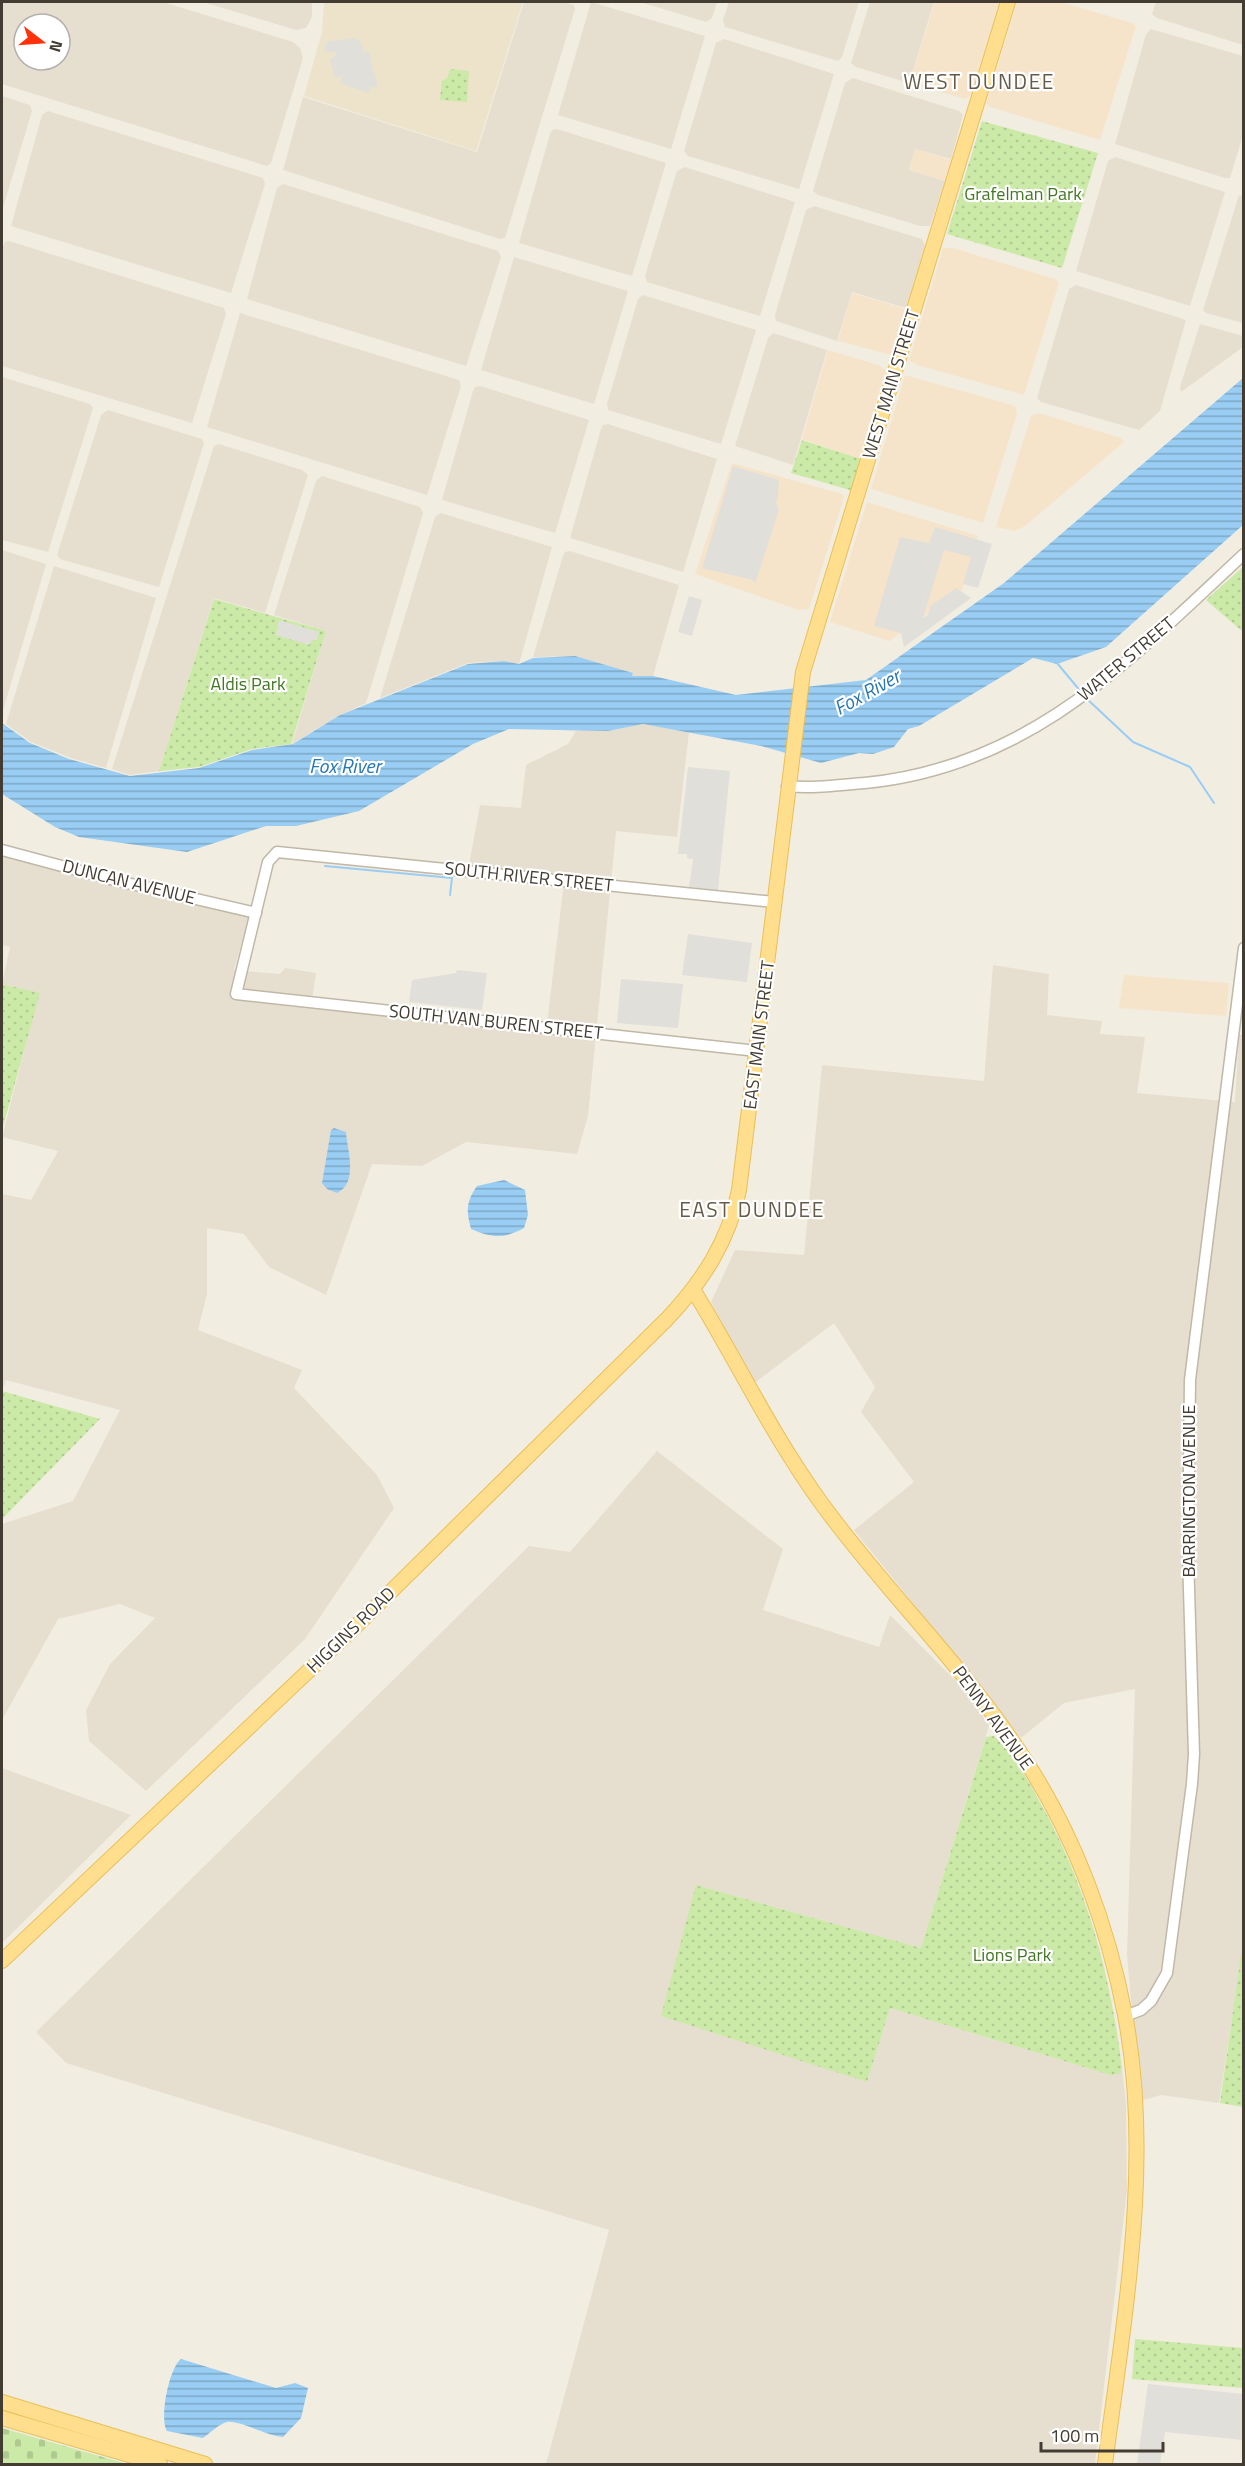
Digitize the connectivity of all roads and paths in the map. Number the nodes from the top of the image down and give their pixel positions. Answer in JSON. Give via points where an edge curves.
{"nodes":[{"id":1,"x":1008,"y":2,"type":"edge"},
{"id":2,"x":1244,"y":555,"type":"edge"},
{"id":3,"x":790,"y":770,"type":"joint"},
{"id":4,"x":787,"y":786,"type":"junction"},
{"id":5,"x":2,"y":850,"type":"edge"},
{"id":6,"x":774,"y":902,"type":"junction"},
{"id":7,"x":256,"y":913,"type":"junction"},
{"id":8,"x":1244,"y":948,"type":"edge"},
{"id":9,"x":757,"y":1051,"type":"junction"},
{"id":10,"x":694,"y":1291,"type":"junction"},
{"id":11,"x":2,"y":1961,"type":"edge"},
{"id":12,"x":1125,"y":2016,"type":"junction"},
{"id":13,"x":2,"y":2402,"type":"edge"},
{"id":14,"x":2,"y":2418,"type":"edge"},
{"id":15,"x":160,"y":2464,"type":"edge"},
{"id":16,"x":205,"y":2464,"type":"edge"},
{"id":17,"x":1105,"y":2464,"type":"edge"}],
"edges":[{"from":1,"to":3,"type":"main road","name":"WEST MAIN STREET","via":[[802,676]]},
{"from":2,"to":4,"type":"street","name":"WATER STREET","via":[[1091,691],[1016,738],[957,765],[916,777],[824,787]]},
{"from":3,"to":4,"type":"main road","name":"EAST MAIN STREET"},
{"from":4,"to":6,"type":"main road","name":"EAST MAIN STREET"},
{"from":5,"to":7,"type":"street","name":"DUNCAN AVENUE"},
{"from":6,"to":7,"type":"street","name":"SOUTH RIVER STREET","via":[[284,851],[275,852],[269,859]]},
{"from":6,"to":9,"type":"main road","name":"EAST MAIN STREET"},
{"from":7,"to":9,"type":"street","name":"SOUTH VAN BUREN STREET","via":[[236,994]]},
{"from":8,"to":12,"type":"street","name":"BARRINGTON AVENUE","via":[[1190,1380],[1192,1784],[1167,1973],[1151,2001]]},
{"from":9,"to":10,"type":"main road","name":"EAST MAIN STREET","via":[[737,1199],[719,1249]]},
{"from":10,"to":11,"type":"main road","name":"HIGGINS ROAD","via":[[355,1627]]},
{"from":10,"to":12,"type":"main road","name":"PENNY AVENUE","via":[[781,1443],[815,1494],[969,1684],[1034,1774],[1078,1859],[1101,1922]]},
{"from":12,"to":17,"type":"main road","name":"PENNY AVENUE","via":[[1136,2132],[1134,2209]]},
{"from":13,"to":16,"type":"main road"},
{"from":14,"to":15,"type":"main road"}]}
